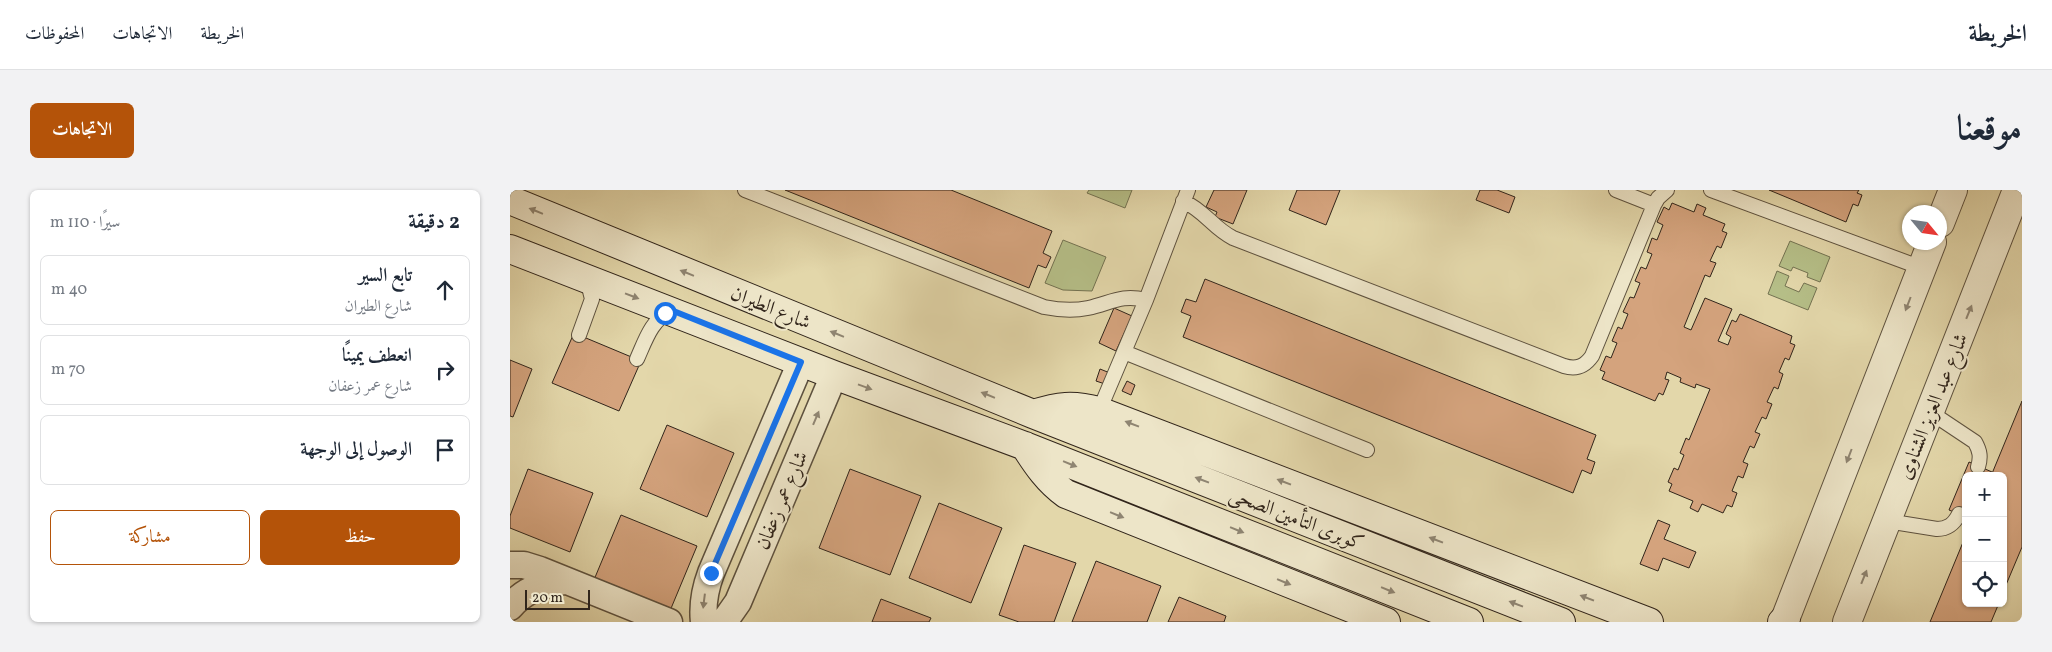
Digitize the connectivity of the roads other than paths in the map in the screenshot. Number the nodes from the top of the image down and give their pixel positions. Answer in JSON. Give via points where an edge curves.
{"nodes":[{"id":1,"x":745,"y":190,"type":"edge"},
{"id":2,"x":1616,"y":190,"type":"edge"},
{"id":3,"x":1667,"y":190,"type":"edge"},
{"id":4,"x":1711,"y":190,"type":"edge"},
{"id":5,"x":1953,"y":190,"type":"edge"},
{"id":6,"x":2018,"y":190,"type":"edge"},
{"id":7,"x":1185,"y":196,"type":"edge"},
{"id":8,"x":510,"y":200,"type":"edge"},
{"id":9,"x":1654,"y":205,"type":"junction"},
{"id":10,"x":1947,"y":205,"type":"edge"},
{"id":11,"x":510,"y":249,"type":"edge"},
{"id":12,"x":1929,"y":250,"type":"edge"},
{"id":13,"x":1922,"y":268,"type":"junction"},
{"id":14,"x":587,"y":279,"type":"junction"},
{"id":15,"x":1146,"y":300,"type":"junction"},
{"id":16,"x":671,"y":310,"type":"junction"},
{"id":17,"x":579,"y":335,"type":"dead end"},
{"id":18,"x":1124,"y":352,"type":"junction"},
{"id":19,"x":637,"y":359,"type":"dead end"},
{"id":20,"x":801,"y":362,"type":"junction"},
{"id":21,"x":834,"y":375,"type":"junction"},
{"id":22,"x":1099,"y":411,"type":"junction"},
{"id":23,"x":1930,"y":412,"type":"junction"},
{"id":24,"x":1033,"y":414,"type":"junction"},
{"id":25,"x":1025,"y":446,"type":"junction"},
{"id":26,"x":1367,"y":450,"type":"dead end"},
{"id":27,"x":1978,"y":467,"type":"dead end"},
{"id":28,"x":1959,"y":514,"type":"dead end"},
{"id":29,"x":1887,"y":520,"type":"junction"},
{"id":30,"x":510,"y":565,"type":"edge"},
{"id":31,"x":565,"y":581,"type":"junction"},
{"id":32,"x":510,"y":607,"type":"edge"},
{"id":33,"x":1784,"y":621,"type":"edge"},
{"id":34,"x":669,"y":622,"type":"edge"},
{"id":35,"x":704,"y":622,"type":"edge"},
{"id":36,"x":724,"y":622,"type":"edge"},
{"id":37,"x":1386,"y":622,"type":"edge"},
{"id":38,"x":1469,"y":622,"type":"edge"},
{"id":39,"x":1561,"y":622,"type":"edge"},
{"id":40,"x":1649,"y":622,"type":"edge"},
{"id":41,"x":1846,"y":622,"type":"edge"}],
"edges":[{"from":1,"to":15,"type":"lane","via":[[1044,307],[1078,309],[1118,298]]},
{"from":2,"to":9,"type":"lane"},
{"from":3,"to":9,"type":"lane"},
{"from":4,"to":13,"type":"lane"},
{"from":5,"to":10,"type":"main road"},
{"from":23,"to":6,"type":"main road","name":"شارع عبد العزيز الشناوى","one_way":true},
{"from":7,"to":9,"type":"lane","via":[[1233,238],[1564,366],[1577,368],[1592,356]]},
{"from":7,"to":15,"type":"lane"},
{"from":24,"to":8,"type":"main road","name":"شارع الطيران","one_way":true},
{"from":11,"to":14,"type":"main road","name":"شارع الطيران"},
{"from":12,"to":13,"type":"main road"},
{"from":13,"to":33,"type":"main road","one_way":true},
{"from":14,"to":16,"type":"main road","name":"شارع الطيران","one_way":true},
{"from":14,"to":17,"type":"lane","via":[[592,299]]},
{"from":15,"to":18,"type":"lane"},
{"from":16,"to":19,"type":"lane","via":[[651,326]]},
{"from":16,"to":20,"type":"main road","name":"شارع الطيران"},
{"from":18,"to":22,"type":"lane"},
{"from":18,"to":26,"type":"lane"},
{"from":20,"to":21,"type":"main road","name":"شارع الطيران"},
{"from":20,"to":35,"type":"street","name":"شارع عمر زعفان","one_way":true,"via":[[711,573],[703,604]]},
{"from":21,"to":25,"type":"main road","name":"شارع الطيران","one_way":true},
{"from":36,"to":21,"type":"street","name":"شارع عمر زعفان","one_way":true,"via":[[738,602]]},
{"from":22,"to":24,"type":"main road","via":[[1074,406]]},
{"from":40,"to":22,"type":"main road","one_way":true},
{"from":23,"to":27,"type":"lane","via":[[1975,442],[1981,458]]},
{"from":23,"to":29,"type":"main road","name":"شارع عبد العزيز الشناوى"},
{"from":39,"to":24,"type":"main road","name":"كوبرى التأمين الصحى","one_way":true},
{"from":25,"to":37,"type":"main road","one_way":true,"via":[[1042,473],[1066,494]]},
{"from":25,"to":38,"type":"main road","name":"كوبرى التأمين الصحى","one_way":true},
{"from":28,"to":29,"type":"lane","via":[[1944,529]]},
{"from":41,"to":29,"type":"main road","name":"شارع عبد العزيز الشناوى","one_way":true},
{"from":30,"to":31,"type":"street","via":[[524,565]]},
{"from":31,"to":32,"type":"street","via":[[538,587]]},
{"from":31,"to":34,"type":"street"}]}
